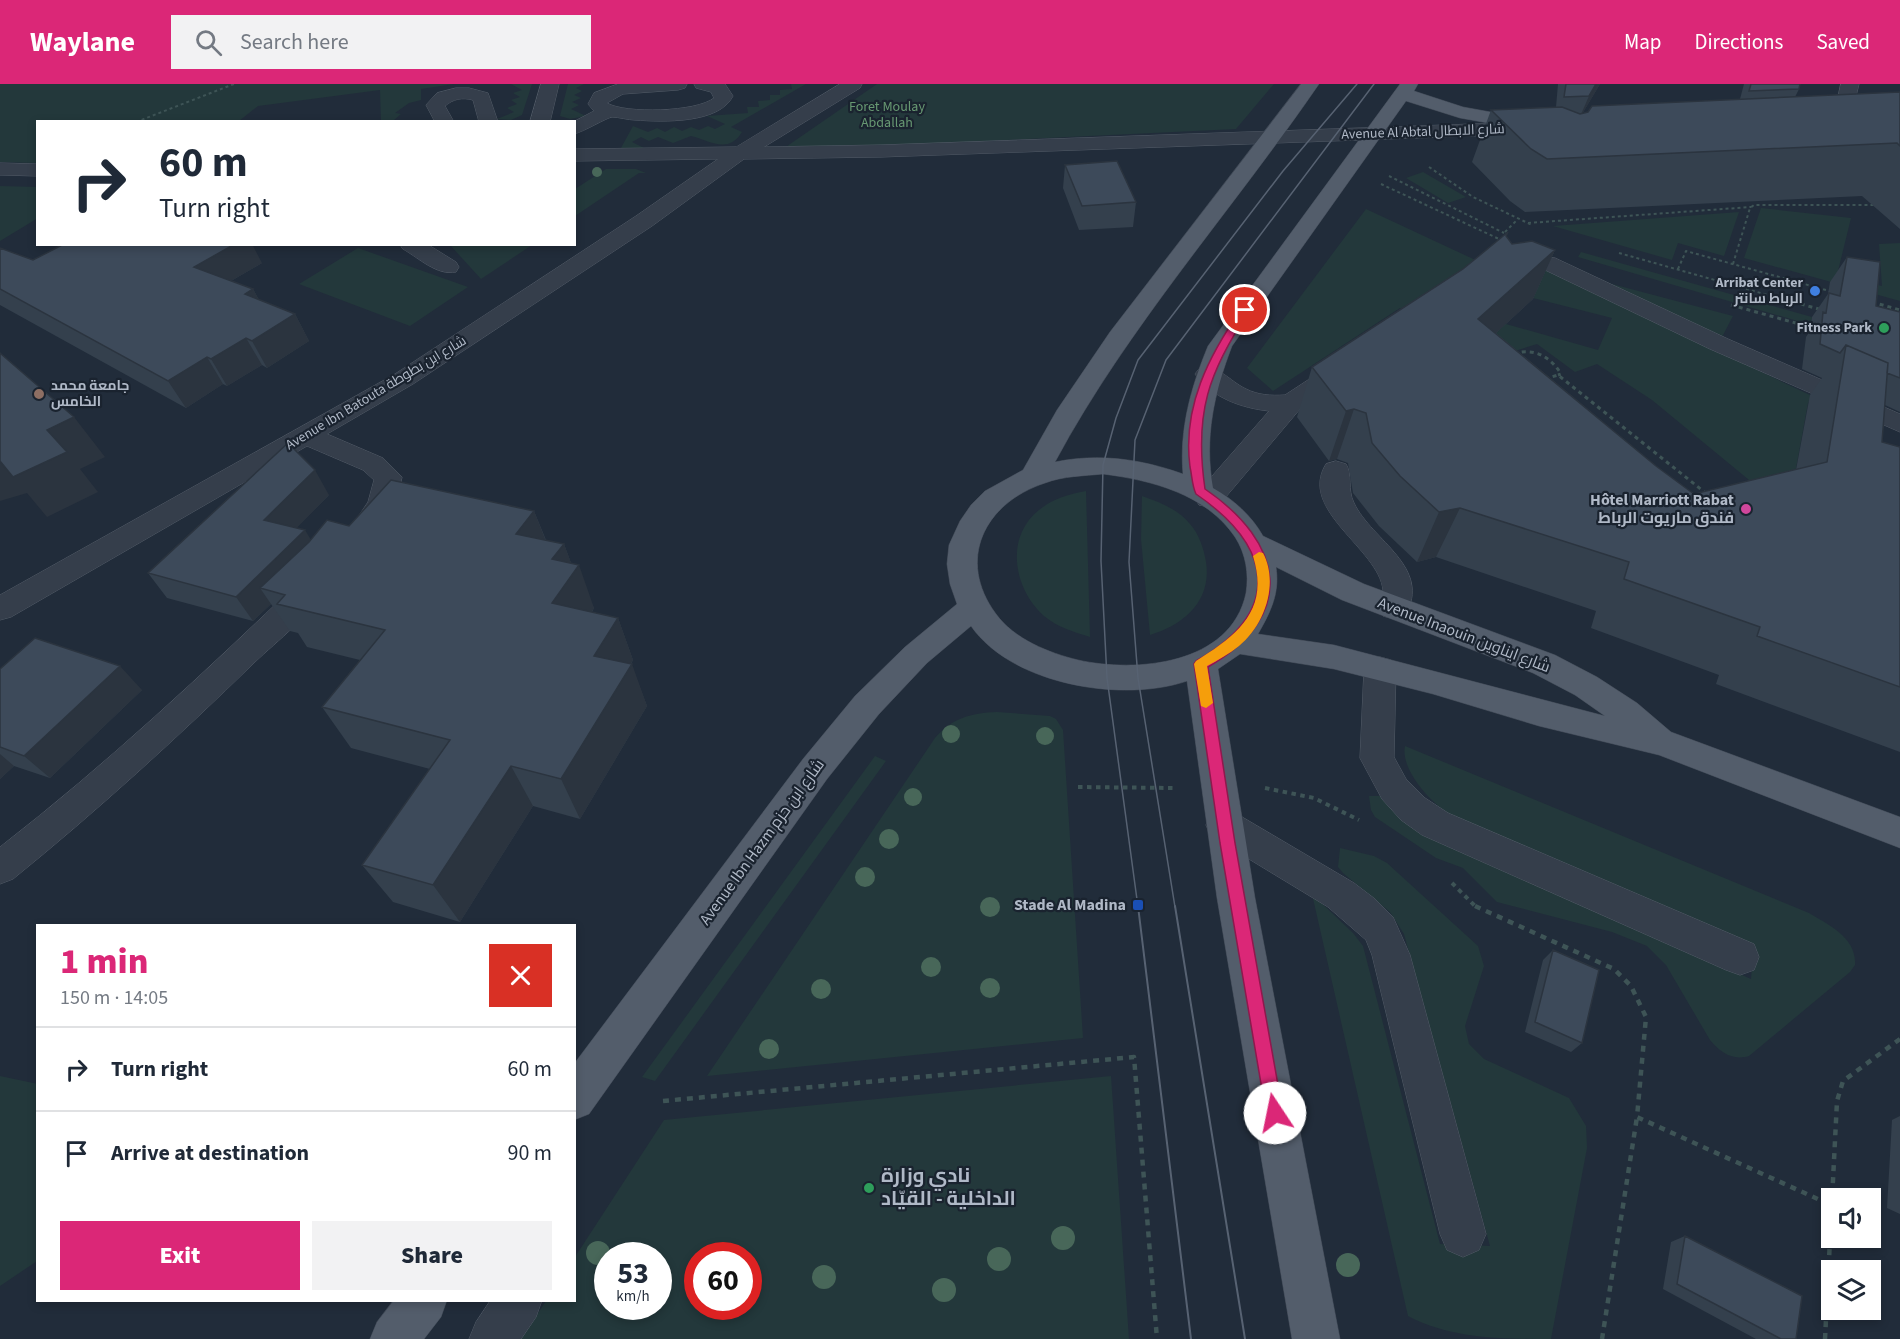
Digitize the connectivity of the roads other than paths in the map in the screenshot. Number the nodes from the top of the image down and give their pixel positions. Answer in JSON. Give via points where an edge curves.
{"nodes":[{"id":1,"x":550,"y":84,"type":"edge"},
{"id":2,"x":678,"y":84,"type":"edge"},
{"id":3,"x":702,"y":84,"type":"edge"},
{"id":4,"x":853,"y":84,"type":"edge"},
{"id":5,"x":1310,"y":84,"type":"edge"},
{"id":6,"x":1850,"y":84,"type":"edge"},
{"id":7,"x":1405,"y":89,"type":"edge"},
{"id":8,"x":1855,"y":117,"type":"edge"},
{"id":9,"x":1833,"y":118,"type":"junction"},
{"id":10,"x":1809,"y":119,"type":"edge"},
{"id":11,"x":444,"y":120,"type":"edge"},
{"id":12,"x":488,"y":120,"type":"edge"},
{"id":13,"x":541,"y":120,"type":"edge"},
{"id":14,"x":610,"y":125,"type":"junction"},
{"id":15,"x":576,"y":127,"type":"edge"},
{"id":16,"x":1547,"y":128,"type":"joint"},
{"id":17,"x":1502,"y":129,"type":"junction"},
{"id":18,"x":1375,"y":133,"type":"junction"},
{"id":19,"x":1270,"y":137,"type":"junction"},
{"id":20,"x":1535,"y":147,"type":"edge"},
{"id":21,"x":738,"y":154,"type":"junction"},
{"id":22,"x":576,"y":155,"type":"edge"},
{"id":23,"x":597,"y":155,"type":"junction"},
{"id":24,"x":0,"y":169,"type":"edge"},
{"id":25,"x":36,"y":170,"type":"edge"},
{"id":26,"x":583,"y":174,"type":"dead end"},
{"id":27,"x":414,"y":246,"type":"edge"},
{"id":28,"x":448,"y":267,"type":"dead end"},
{"id":29,"x":1500,"y":285,"type":"edge"},
{"id":30,"x":1358,"y":358,"type":"edge"},
{"id":31,"x":1208,"y":374,"type":"junction"},
{"id":32,"x":1291,"y":403,"type":"junction"},
{"id":33,"x":1900,"y":424,"type":"edge"},
{"id":34,"x":308,"y":436,"type":"junction"},
{"id":35,"x":1336,"y":470,"type":"dead end"},
{"id":36,"x":1033,"y":477,"type":"junction"},
{"id":37,"x":1204,"y":494,"type":"junction"},
{"id":38,"x":352,"y":541,"type":"edge"},
{"id":39,"x":1255,"y":544,"type":"junction"},
{"id":40,"x":331,"y":568,"type":"edge"},
{"id":41,"x":974,"y":607,"type":"junction"},
{"id":42,"x":1394,"y":608,"type":"junction"},
{"id":43,"x":0,"y":609,"type":"edge"},
{"id":44,"x":1235,"y":642,"type":"junction"},
{"id":45,"x":1201,"y":664,"type":"junction"},
{"id":46,"x":1380,"y":669,"type":"junction"},
{"id":47,"x":1663,"y":743,"type":"junction"},
{"id":48,"x":1224,"y":825,"type":"junction"},
{"id":49,"x":1900,"y":834,"type":"edge"},
{"id":50,"x":0,"y":868,"type":"edge"},
{"id":51,"x":1740,"y":957,"type":"dead end"},
{"id":52,"x":576,"y":1096,"type":"edge"},
{"id":53,"x":1463,"y":1234,"type":"dead end"},
{"id":54,"x":422,"y":1302,"type":"edge"},
{"id":55,"x":518,"y":1302,"type":"edge"},
{"id":56,"x":394,"y":1339,"type":"edge"},
{"id":57,"x":493,"y":1339,"type":"edge"},
{"id":58,"x":1316,"y":1339,"type":"edge"}],
"edges":[{"from":1,"to":13,"type":"street"},
{"from":2,"to":14,"type":"street","via":[[626,86],[607,91],[597,104]]},
{"from":3,"to":14,"type":"street","via":[[718,88],[724,96],[717,105],[690,113],[631,114]]},
{"from":4,"to":21,"type":"street","name":"Avenue Ibn Batouta شارع ابن بطوطة"},
{"from":5,"to":19,"type":"main road"},
{"from":6,"to":9,"type":"street"},
{"from":7,"to":16,"type":"main road","via":[[1460,112]]},
{"from":7,"to":18,"type":"main road"},
{"from":8,"to":9,"type":"street"},
{"from":9,"to":10,"type":"street"},
{"from":11,"to":12,"type":"street","via":[[436,109],[437,101],[468,93],[481,97]]},
{"from":14,"to":15,"type":"street","via":[[599,117]]},
{"from":14,"to":23,"type":"street"},
{"from":16,"to":17,"type":"street","name":"Avenue Al Abtal شارع الابطال"},
{"from":17,"to":18,"type":"street","name":"Avenue Al Abtal شارع الابطال"},
{"from":17,"to":20,"type":"street"},
{"from":18,"to":19,"type":"street","name":"Avenue Al Abtal شارع الابطال"},
{"from":18,"to":31,"type":"main road","via":[[1242,314],[1220,346]]},
{"from":19,"to":21,"type":"street","name":"Avenue Al Abtal شارع الابطال"},
{"from":19,"to":36,"type":"main road","via":[[1113,346],[1070,410]]},
{"from":21,"to":23,"type":"street","name":"Avenue Al Abtal شارع الابطال"},
{"from":21,"to":34,"type":"street","name":"Avenue Ibn Batouta شارع ابن بطوطة","via":[[470,336]]},
{"from":22,"to":23,"type":"street","name":"Avenue Al Abtal شارع الابطال"},
{"from":23,"to":26,"type":"street"},
{"from":24,"to":25,"type":"street"},
{"from":27,"to":28,"type":"street"},
{"from":29,"to":33,"type":"street","via":[[1531,262],[1547,263]]},
{"from":30,"to":32,"type":"street"},
{"from":31,"to":32,"type":"street","via":[[1248,400],[1275,405]]},
{"from":31,"to":37,"type":"main road","via":[[1195,432],[1195,457]]},
{"from":32,"to":37,"type":"street"},
{"from":34,"to":38,"type":"street","via":[[373,464],[388,477],[381,506]]},
{"from":34,"to":43,"type":"street","name":"Avenue Ibn Batouta شارع ابن بطوطة"},
{"from":35,"to":42,"type":"street","via":[[1333,489],[1339,504],[1398,583]]},
{"from":36,"to":37,"type":"main road","via":[[1104,465],[1156,474]]},
{"from":36,"to":41,"type":"main road","via":[[989,503],[964,540],[964,584]]},
{"from":37,"to":39,"type":"main road","via":[[1241,524]]},
{"from":39,"to":42,"type":"main road","name":"Avenue Inaouin شارع ايناوين","via":[[1326,580]]},
{"from":39,"to":44,"type":"main road","via":[[1264,590],[1258,611]]},
{"from":40,"to":50,"type":"street","via":[[180,716]]},
{"from":41,"to":45,"type":"main road","via":[[990,628],[1013,646],[1041,662],[1073,672],[1138,678],[1171,674]]},
{"from":41,"to":52,"type":"main road","name":"Avenue Ibn Hazm شارع ابن حزم","via":[[916,655],[867,705],[815,769]]},
{"from":42,"to":47,"type":"main road","name":"Avenue Inaouin شارع ايناوين","via":[[1544,664],[1586,686]]},
{"from":44,"to":45,"type":"main road"},
{"from":44,"to":46,"type":"main road","name":"Avenue Inaouin شارع ايناوين","via":[[1334,657]]},
{"from":45,"to":48,"type":"main road"},
{"from":46,"to":47,"type":"main road","name":"Avenue Inaouin شارع ايناوين"},
{"from":46,"to":51,"type":"street","via":[[1377,758],[1394,789],[1413,809],[1435,824]]},
{"from":47,"to":49,"type":"main road","name":"Avenue Inaouin شارع ايناوين"},
{"from":48,"to":53,"type":"street","via":[[1341,895],[1380,929],[1391,955]]},
{"from":48,"to":58,"type":"main road"},
{"from":54,"to":56,"type":"main road"},
{"from":55,"to":57,"type":"street"}]}
